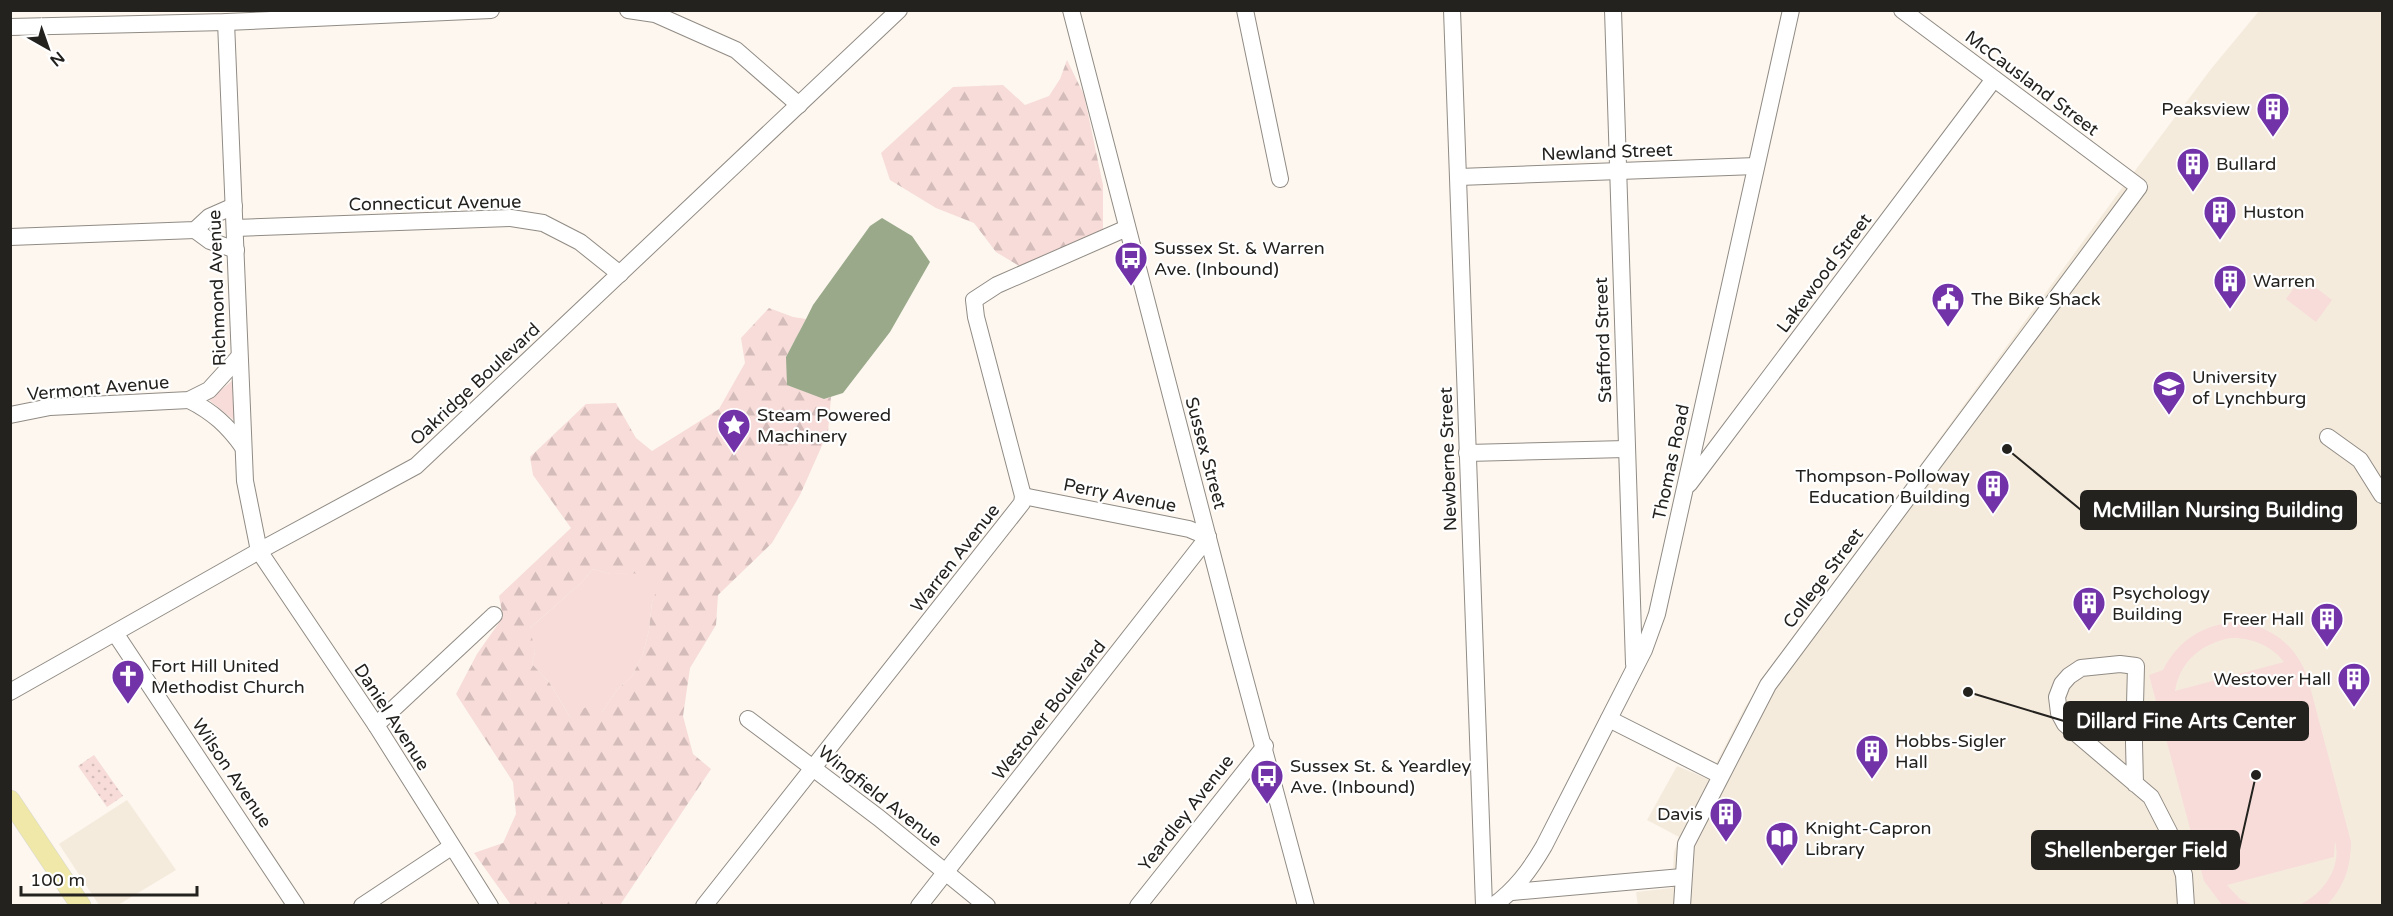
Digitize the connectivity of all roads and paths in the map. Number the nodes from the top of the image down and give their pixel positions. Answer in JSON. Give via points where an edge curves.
{"nodes":[{"id":1,"x":491,"y":10,"type":"edge"},
{"id":2,"x":628,"y":10,"type":"edge"},
{"id":3,"x":899,"y":10,"type":"edge"},
{"id":4,"x":1071,"y":10,"type":"edge"},
{"id":5,"x":1245,"y":10,"type":"edge"},
{"id":6,"x":1452,"y":10,"type":"edge"},
{"id":7,"x":1613,"y":10,"type":"edge"},
{"id":8,"x":1791,"y":10,"type":"edge"},
{"id":9,"x":1902,"y":10,"type":"edge"},
{"id":10,"x":226,"y":22,"type":"junction"},
{"id":11,"x":10,"y":27,"type":"edge"},
{"id":12,"x":1994,"y":79,"type":"junction"},
{"id":13,"x":799,"y":105,"type":"junction"},
{"id":14,"x":1756,"y":166,"type":"junction"},
{"id":15,"x":1617,"y":171,"type":"junction"},
{"id":16,"x":1459,"y":177,"type":"junction"},
{"id":17,"x":1280,"y":179,"type":"dead end"},
{"id":18,"x":2139,"y":187,"type":"joint"},
{"id":19,"x":234,"y":206,"type":"junction"},
{"id":20,"x":235,"y":228,"type":"junction"},
{"id":21,"x":1127,"y":228,"type":"junction"},
{"id":22,"x":195,"y":230,"type":"junction"},
{"id":23,"x":10,"y":237,"type":"edge"},
{"id":24,"x":236,"y":250,"type":"junction"},
{"id":25,"x":620,"y":274,"type":"junction"},
{"id":26,"x":239,"y":357,"type":"junction"},
{"id":27,"x":189,"y":400,"type":"junction"},
{"id":28,"x":10,"y":415,"type":"edge"},
{"id":29,"x":2328,"y":436,"type":"dead end"},
{"id":30,"x":243,"y":447,"type":"junction"},
{"id":31,"x":1626,"y":449,"type":"junction"},
{"id":32,"x":1467,"y":453,"type":"junction"},
{"id":33,"x":1685,"y":490,"type":"junction"},
{"id":34,"x":2382,"y":495,"type":"edge"},
{"id":35,"x":1023,"y":496,"type":"junction"},
{"id":36,"x":1208,"y":537,"type":"junction"},
{"id":37,"x":259,"y":551,"type":"junction"},
{"id":38,"x":494,"y":615,"type":"dead end"},
{"id":39,"x":115,"y":633,"type":"junction"},
{"id":40,"x":1635,"y":668,"type":"junction"},
{"id":41,"x":10,"y":692,"type":"edge"},
{"id":42,"x":748,"y":719,"type":"dead end"},
{"id":43,"x":1609,"y":719,"type":"junction"},
{"id":44,"x":376,"y":725,"type":"junction"},
{"id":45,"x":1264,"y":746,"type":"junction"},
{"id":46,"x":814,"y":767,"type":"junction"},
{"id":47,"x":1720,"y":775,"type":"junction"},
{"id":48,"x":2135,"y":784,"type":"junction"},
{"id":49,"x":10,"y":800,"type":"edge"},
{"id":50,"x":452,"y":847,"type":"junction"},
{"id":51,"x":946,"y":872,"type":"junction"},
{"id":52,"x":1682,"y":877,"type":"junction"},
{"id":53,"x":1512,"y":892,"type":"junction"},
{"id":54,"x":81,"y":906,"type":"edge"},
{"id":55,"x":296,"y":906,"type":"edge"},
{"id":56,"x":362,"y":906,"type":"edge"},
{"id":57,"x":490,"y":906,"type":"edge"},
{"id":58,"x":704,"y":906,"type":"edge"},
{"id":59,"x":919,"y":906,"type":"edge"},
{"id":60,"x":987,"y":906,"type":"edge"},
{"id":61,"x":1138,"y":906,"type":"edge"},
{"id":62,"x":1306,"y":906,"type":"edge"},
{"id":63,"x":1484,"y":906,"type":"edge"},
{"id":64,"x":1493,"y":906,"type":"edge"},
{"id":65,"x":1682,"y":906,"type":"edge"},
{"id":66,"x":2186,"y":906,"type":"edge"}],
"edges":[{"from":1,"to":10,"type":"street"},
{"from":2,"to":13,"type":"street","via":[[654,14],[736,50]]},
{"from":3,"to":13,"type":"street","name":"Oakridge Boulevard"},
{"from":4,"to":21,"type":"street","name":"Sussex Street"},
{"from":5,"to":17,"type":"street"},
{"from":6,"to":16,"type":"street","name":"Newberne Street"},
{"from":7,"to":15,"type":"street","name":"Stafford Street"},
{"from":8,"to":14,"type":"street","name":"Thomas Road"},
{"from":9,"to":12,"type":"street","name":"McCausland Street"},
{"from":10,"to":11,"type":"street"},
{"from":10,"to":19,"type":"street","name":"Richmond Avenue"},
{"from":12,"to":18,"type":"street","name":"McCausland Street"},
{"from":12,"to":33,"type":"street","name":"Lakewood Street"},
{"from":13,"to":25,"type":"street","name":"Oakridge Boulevard"},
{"from":14,"to":15,"type":"street","name":"Newland Street"},
{"from":14,"to":33,"type":"street","name":"Thomas Road"},
{"from":15,"to":16,"type":"street","name":"Newland Street"},
{"from":15,"to":31,"type":"street","name":"Stafford Street"},
{"from":16,"to":32,"type":"street","name":"Newberne Street"},
{"from":18,"to":47,"type":"street","name":"College Street","via":[[1768,685]]},
{"from":19,"to":20,"type":"street","name":"Richmond Avenue"},
{"from":19,"to":22,"type":"street","via":[[209,217]]},
{"from":20,"to":24,"type":"street","name":"Richmond Avenue"},
{"from":20,"to":25,"type":"street","name":"Connecticut Avenue","via":[[511,219],[543,223],[580,242]]},
{"from":21,"to":35,"type":"street","name":"Warren Avenue","via":[[997,285],[974,300]]},
{"from":21,"to":36,"type":"street","name":"Sussex Street"},
{"from":22,"to":23,"type":"street"},
{"from":22,"to":24,"type":"street","via":[[210,241]]},
{"from":24,"to":26,"type":"street","name":"Richmond Avenue"},
{"from":25,"to":37,"type":"street","name":"Oakridge Boulevard","via":[[416,466]]},
{"from":26,"to":27,"type":"street","name":"Vermont Avenue","via":[[209,390]]},
{"from":26,"to":30,"type":"street","name":"Richmond Avenue"},
{"from":27,"to":28,"type":"street","name":"Vermont Avenue","via":[[50,407]]},
{"from":27,"to":30,"type":"street","name":"Vermont Avenue","via":[[210,411]]},
{"from":29,"to":34,"type":"street","via":[[2360,460]]},
{"from":30,"to":37,"type":"street","name":"Richmond Avenue","via":[[245,481]]},
{"from":31,"to":32,"type":"street"},
{"from":31,"to":40,"type":"street","name":"Stafford Street"},
{"from":32,"to":63,"type":"street","name":"Newberne Street"},
{"from":33,"to":40,"type":"street","name":"Thomas Road","via":[[1657,614]]},
{"from":35,"to":36,"type":"street","name":"Perry Avenue","via":[[1189,529]]},
{"from":35,"to":46,"type":"street","name":"Warren Avenue","via":[[1017,511]]},
{"from":36,"to":45,"type":"street","name":"Sussex Street"},
{"from":36,"to":51,"type":"street","name":"Westover Boulevard"},
{"from":37,"to":39,"type":"street","name":"Oakridge Boulevard"},
{"from":37,"to":44,"type":"street","name":"Daniel Avenue"},
{"from":38,"to":44,"type":"street"},
{"from":39,"to":41,"type":"street","name":"Oakridge Boulevard"},
{"from":39,"to":55,"type":"street","name":"Wilson Avenue"},
{"from":40,"to":43,"type":"street","name":"Thomas Road"},
{"from":42,"to":46,"type":"street","name":"Wingfield Avenue"},
{"from":43,"to":47,"type":"street"},
{"from":43,"to":53,"type":"street","name":"Thomas Road","via":[[1544,846]]},
{"from":44,"to":50,"type":"street","name":"Daniel Avenue"},
{"from":45,"to":61,"type":"street","name":"Yeardley Avenue"},
{"from":45,"to":62,"type":"street","name":"Sussex Street"},
{"from":46,"to":51,"type":"street","name":"Wingfield Avenue"},
{"from":46,"to":58,"type":"street","name":"Warren Avenue"},
{"from":47,"to":52,"type":"street","name":"College Street","via":[[1686,844]]},
{"from":48,"to":48,"type":"street","via":[[2136,666],[2081,668],[2062,684],[2057,697],[2059,713],[2065,724]]},
{"from":48,"to":66,"type":"street","via":[[2151,797],[2169,832],[2184,875]]},
{"from":49,"to":54,"type":"main road"},
{"from":50,"to":56,"type":"street"},
{"from":50,"to":57,"type":"street","name":"Daniel Avenue"},
{"from":51,"to":59,"type":"street","name":"Westover Boulevard"},
{"from":51,"to":60,"type":"street","name":"Wingfield Avenue"},
{"from":52,"to":53,"type":"street"},
{"from":52,"to":65,"type":"street","name":"College Street"},
{"from":53,"to":64,"type":"street","name":"Thomas Road"}]}
